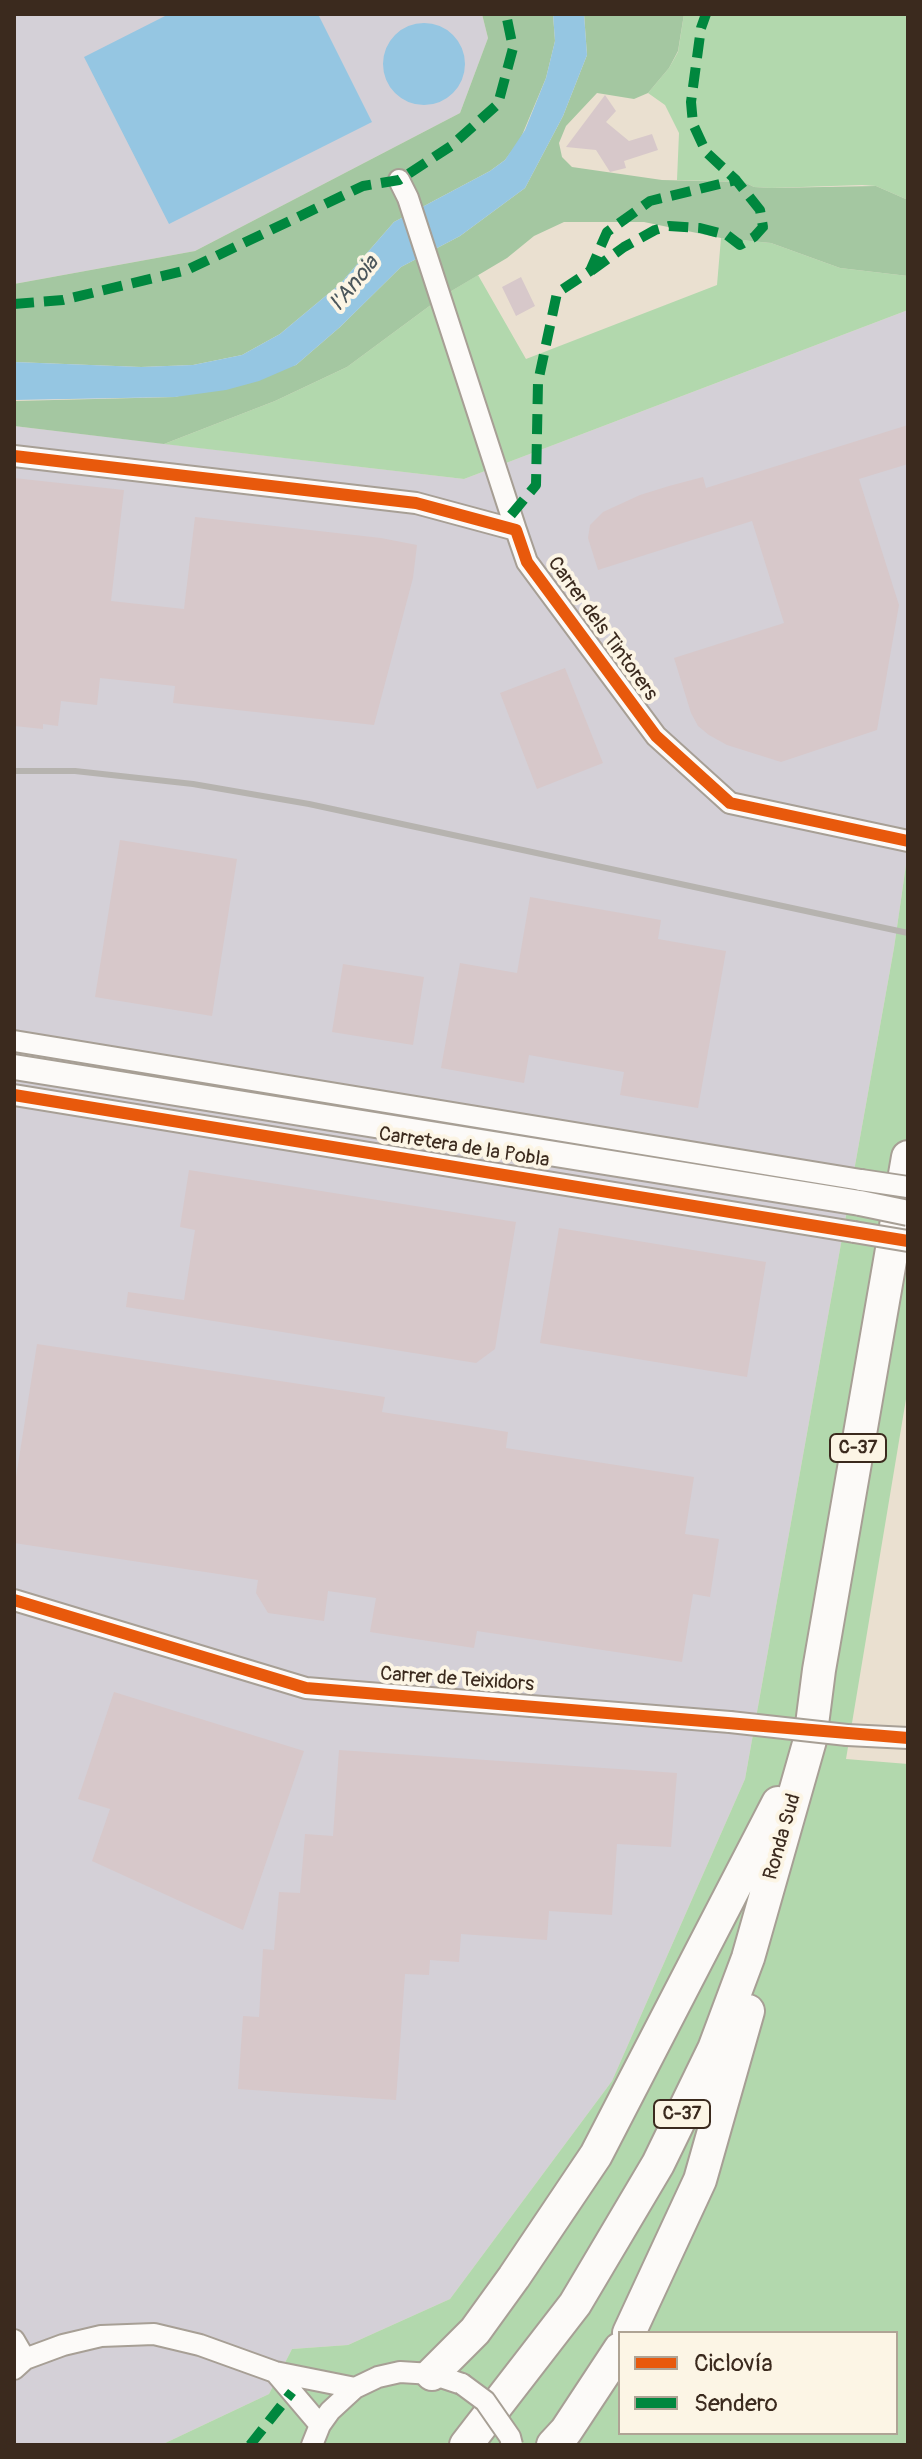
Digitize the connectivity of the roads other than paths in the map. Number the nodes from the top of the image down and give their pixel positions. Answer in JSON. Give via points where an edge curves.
{"nodes":[{"id":1,"x":404,"y":189,"type":"dead end"},
{"id":2,"x":14,"y":456,"type":"edge"},
{"id":3,"x":516,"y":530,"type":"junction"},
{"id":4,"x":908,"y":841,"type":"edge"},
{"id":5,"x":14,"y":1041,"type":"edge"},
{"id":6,"x":14,"y":1067,"type":"edge"},
{"id":7,"x":14,"y":1095,"type":"edge"},
{"id":8,"x":908,"y":1157,"type":"edge"},
{"id":9,"x":908,"y":1187,"type":"edge"},
{"id":10,"x":861,"y":1191,"type":"junction"},
{"id":11,"x":908,"y":1213,"type":"edge"},
{"id":12,"x":908,"y":1241,"type":"edge"},
{"id":13,"x":14,"y":1600,"type":"edge"},
{"id":14,"x":908,"y":1738,"type":"edge"},
{"id":15,"x":810,"y":1740,"type":"junction"},
{"id":16,"x":630,"y":2331,"type":"edge"},
{"id":17,"x":14,"y":2340,"type":"edge"},
{"id":18,"x":618,"y":2352,"type":"edge"},
{"id":19,"x":19,"y":2364,"type":"edge"},
{"id":20,"x":275,"y":2372,"type":"junction"},
{"id":21,"x":447,"y":2379,"type":"junction"},
{"id":22,"x":355,"y":2388,"type":"junction"},
{"id":23,"x":320,"y":2425,"type":"junction"},
{"id":24,"x":312,"y":2445,"type":"edge"},
{"id":25,"x":466,"y":2445,"type":"edge"},
{"id":26,"x":512,"y":2445,"type":"edge"},
{"id":27,"x":553,"y":2445,"type":"edge"}],
"edges":[{"from":1,"to":3,"type":"street","name":"Carrer dels Tintorers"},
{"from":2,"to":3,"type":"street","via":[[416,503]]},
{"from":3,"to":4,"type":"street","name":"Carrer dels Tintorers","via":[[527,562],[656,736],[730,803]]},
{"from":5,"to":10,"type":"street","name":"Carretera de la Pobla"},
{"from":6,"to":10,"type":"street","name":"Carretera de la Pobla"},
{"from":7,"to":12,"type":"street","name":"Carretera de la Pobla","bridge":true},
{"from":8,"to":15,"type":"highway","name":"Ronda Sud","number":"C-37"},
{"from":9,"to":10,"type":"street","name":"Carretera de la Pobla","bridge":true},
{"from":10,"to":11,"type":"street","name":"Carretera de la Pobla","bridge":true},
{"from":13,"to":14,"type":"street","name":"Carrer de Teixidors","bridge":true,"via":[[306,1688]]},
{"from":15,"to":16,"type":"highway","number":"C-37","via":[[800,1848],[700,2180]]},
{"from":15,"to":21,"type":"highway","number":"C-37","via":[[596,2155]]},
{"from":15,"to":25,"type":"highway","name":"Ronda Sud","number":"C-37","via":[[748,1958],[714,2049],[658,2164],[575,2304]]},
{"from":17,"to":19,"type":"street"},
{"from":18,"to":27,"type":"highway"},
{"from":19,"to":20,"type":"street","via":[[101,2336],[154,2334]]},
{"from":20,"to":22,"type":"street"},
{"from":20,"to":23,"type":"street"},
{"from":21,"to":22,"type":"street","via":[[400,2372]]},
{"from":21,"to":26,"type":"street","bridge":true,"via":[[485,2401]]},
{"from":22,"to":23,"type":"street"},
{"from":23,"to":24,"type":"street"}]}
